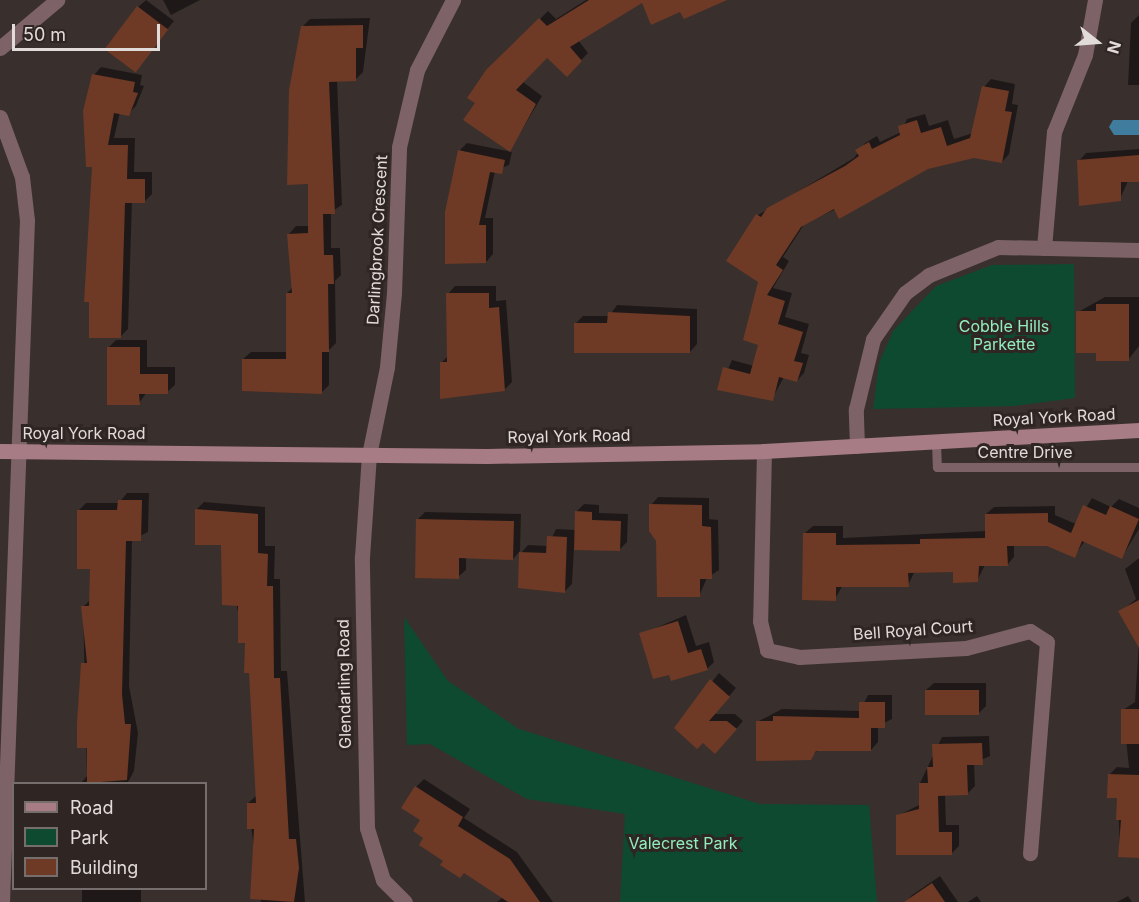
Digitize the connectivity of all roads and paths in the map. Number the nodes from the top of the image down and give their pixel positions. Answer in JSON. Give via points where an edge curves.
{"nodes":[{"id":1,"x":57,"y":0,"type":"edge"},
{"id":2,"x":453,"y":0,"type":"edge"},
{"id":3,"x":1095,"y":0,"type":"edge"},
{"id":4,"x":0,"y":48,"type":"edge"},
{"id":5,"x":0,"y":117,"type":"edge"},
{"id":6,"x":1044,"y":248,"type":"junction"},
{"id":7,"x":1139,"y":250,"type":"edge"},
{"id":8,"x":1139,"y":430,"type":"edge"},
{"id":9,"x":936,"y":442,"type":"junction"},
{"id":10,"x":856,"y":446,"type":"junction"},
{"id":11,"x":764,"y":450,"type":"junction"},
{"id":12,"x":0,"y":451,"type":"edge"},
{"id":13,"x":18,"y":451,"type":"junction"},
{"id":14,"x":369,"y":455,"type":"junction"},
{"id":15,"x":1139,"y":467,"type":"edge"},
{"id":16,"x":1030,"y":853,"type":"dead end"},
{"id":17,"x":2,"y":902,"type":"edge"},
{"id":18,"x":405,"y":902,"type":"edge"}],
"edges":[{"from":1,"to":4,"type":"street"},
{"from":2,"to":14,"type":"street","name":"Darlingbrook Crescent","via":[[417,70],[399,147],[392,320]]},
{"from":3,"to":6,"type":"street","via":[[1085,55],[1054,132]]},
{"from":5,"to":13,"type":"street","via":[[22,177],[27,220]]},
{"from":6,"to":7,"type":"street"},
{"from":6,"to":10,"type":"street","via":[[974,253],[905,293],[870,348],[856,409]]},
{"from":8,"to":9,"type":"main road","name":"Royal York Road"},
{"from":9,"to":10,"type":"main road","name":"Royal York Road"},
{"from":9,"to":15,"type":"lane","name":"Centre Drive","via":[[937,467]]},
{"from":10,"to":11,"type":"main road","name":"Royal York Road"},
{"from":11,"to":14,"type":"main road","name":"Royal York Road"},
{"from":11,"to":16,"type":"street","name":"Bell Royal Court","via":[[760,621],[767,650],[799,657],[966,648],[1030,631],[1047,642]]},
{"from":12,"to":13,"type":"main road","name":"Royal York Road"},
{"from":13,"to":14,"type":"main road","name":"Royal York Road"},
{"from":13,"to":17,"type":"street"},
{"from":14,"to":18,"type":"street","name":"Glendarling Road","via":[[360,666],[368,828],[383,880]]}]}
